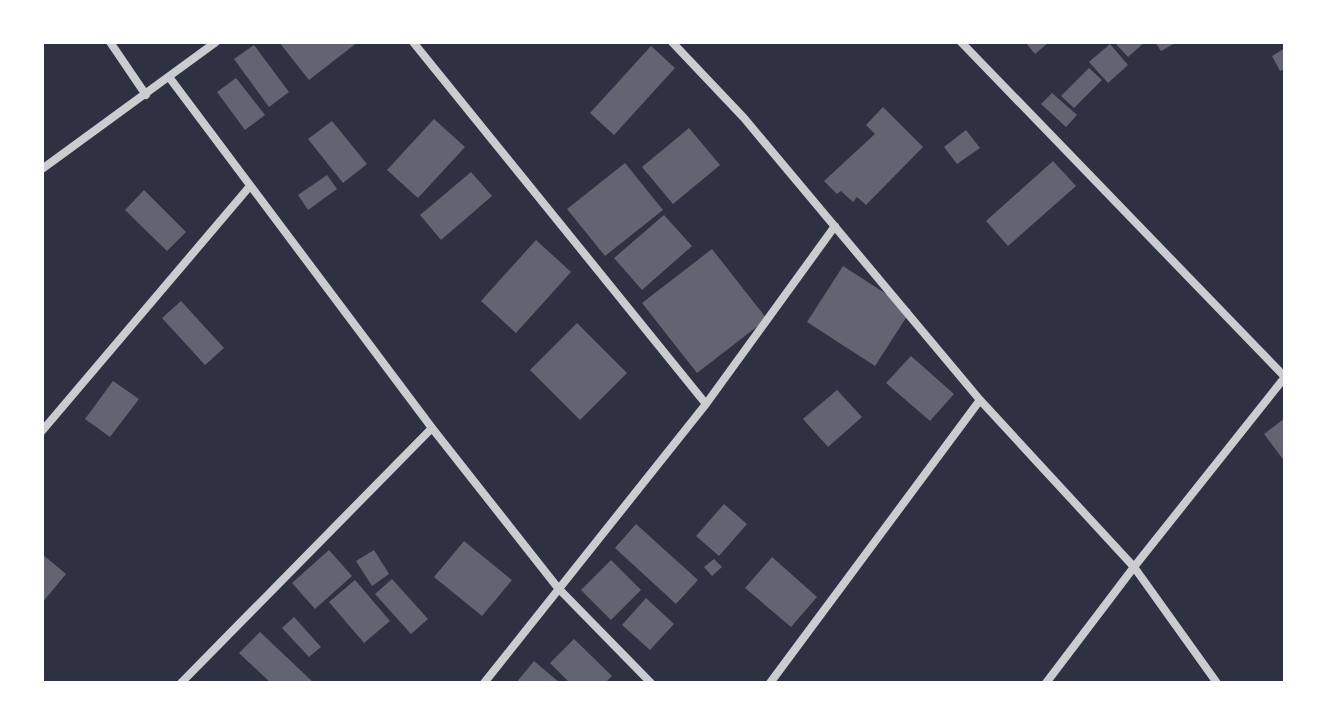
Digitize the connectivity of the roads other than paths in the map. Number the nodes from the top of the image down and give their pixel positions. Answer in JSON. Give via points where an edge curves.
{"nodes":[{"id":1,"x":110,"y":42,"type":"edge"},
{"id":2,"x":216,"y":42,"type":"edge"},
{"id":3,"x":413,"y":42,"type":"edge"},
{"id":4,"x":672,"y":42,"type":"edge"},
{"id":5,"x":961,"y":42,"type":"edge"},
{"id":6,"x":169,"y":77,"type":"junction"},
{"id":7,"x":146,"y":95,"type":"junction"},
{"id":8,"x":42,"y":169,"type":"edge"},
{"id":9,"x":250,"y":186,"type":"junction"},
{"id":10,"x":835,"y":226,"type":"junction"},
{"id":11,"x":1285,"y":377,"type":"edge"},
{"id":12,"x":980,"y":400,"type":"junction"},
{"id":13,"x":706,"y":404,"type":"junction"},
{"id":14,"x":432,"y":428,"type":"junction"},
{"id":15,"x":42,"y":431,"type":"edge"},
{"id":16,"x":1134,"y":567,"type":"junction"},
{"id":17,"x":558,"y":588,"type":"junction"},
{"id":18,"x":181,"y":683,"type":"edge"},
{"id":19,"x":484,"y":683,"type":"edge"},
{"id":20,"x":651,"y":683,"type":"edge"},
{"id":21,"x":770,"y":683,"type":"edge"},
{"id":22,"x":1046,"y":683,"type":"edge"},
{"id":23,"x":1217,"y":683,"type":"edge"}],
"edges":[{"from":1,"to":7,"type":"street"},
{"from":2,"to":6,"type":"street"},
{"from":3,"to":13,"type":"street"},
{"from":4,"to":10,"type":"street"},
{"from":5,"to":11,"type":"street"},
{"from":6,"to":7,"type":"street"},
{"from":6,"to":9,"type":"street"},
{"from":7,"to":8,"type":"street"},
{"from":9,"to":14,"type":"street"},
{"from":9,"to":15,"type":"street"},
{"from":10,"to":12,"type":"street"},
{"from":10,"to":13,"type":"street"},
{"from":11,"to":16,"type":"street"},
{"from":12,"to":16,"type":"street"},
{"from":12,"to":21,"type":"street"},
{"from":13,"to":17,"type":"street"},
{"from":14,"to":17,"type":"street"},
{"from":14,"to":18,"type":"street"},
{"from":16,"to":22,"type":"street"},
{"from":16,"to":23,"type":"street"},
{"from":17,"to":19,"type":"street"},
{"from":17,"to":20,"type":"street"}]}
